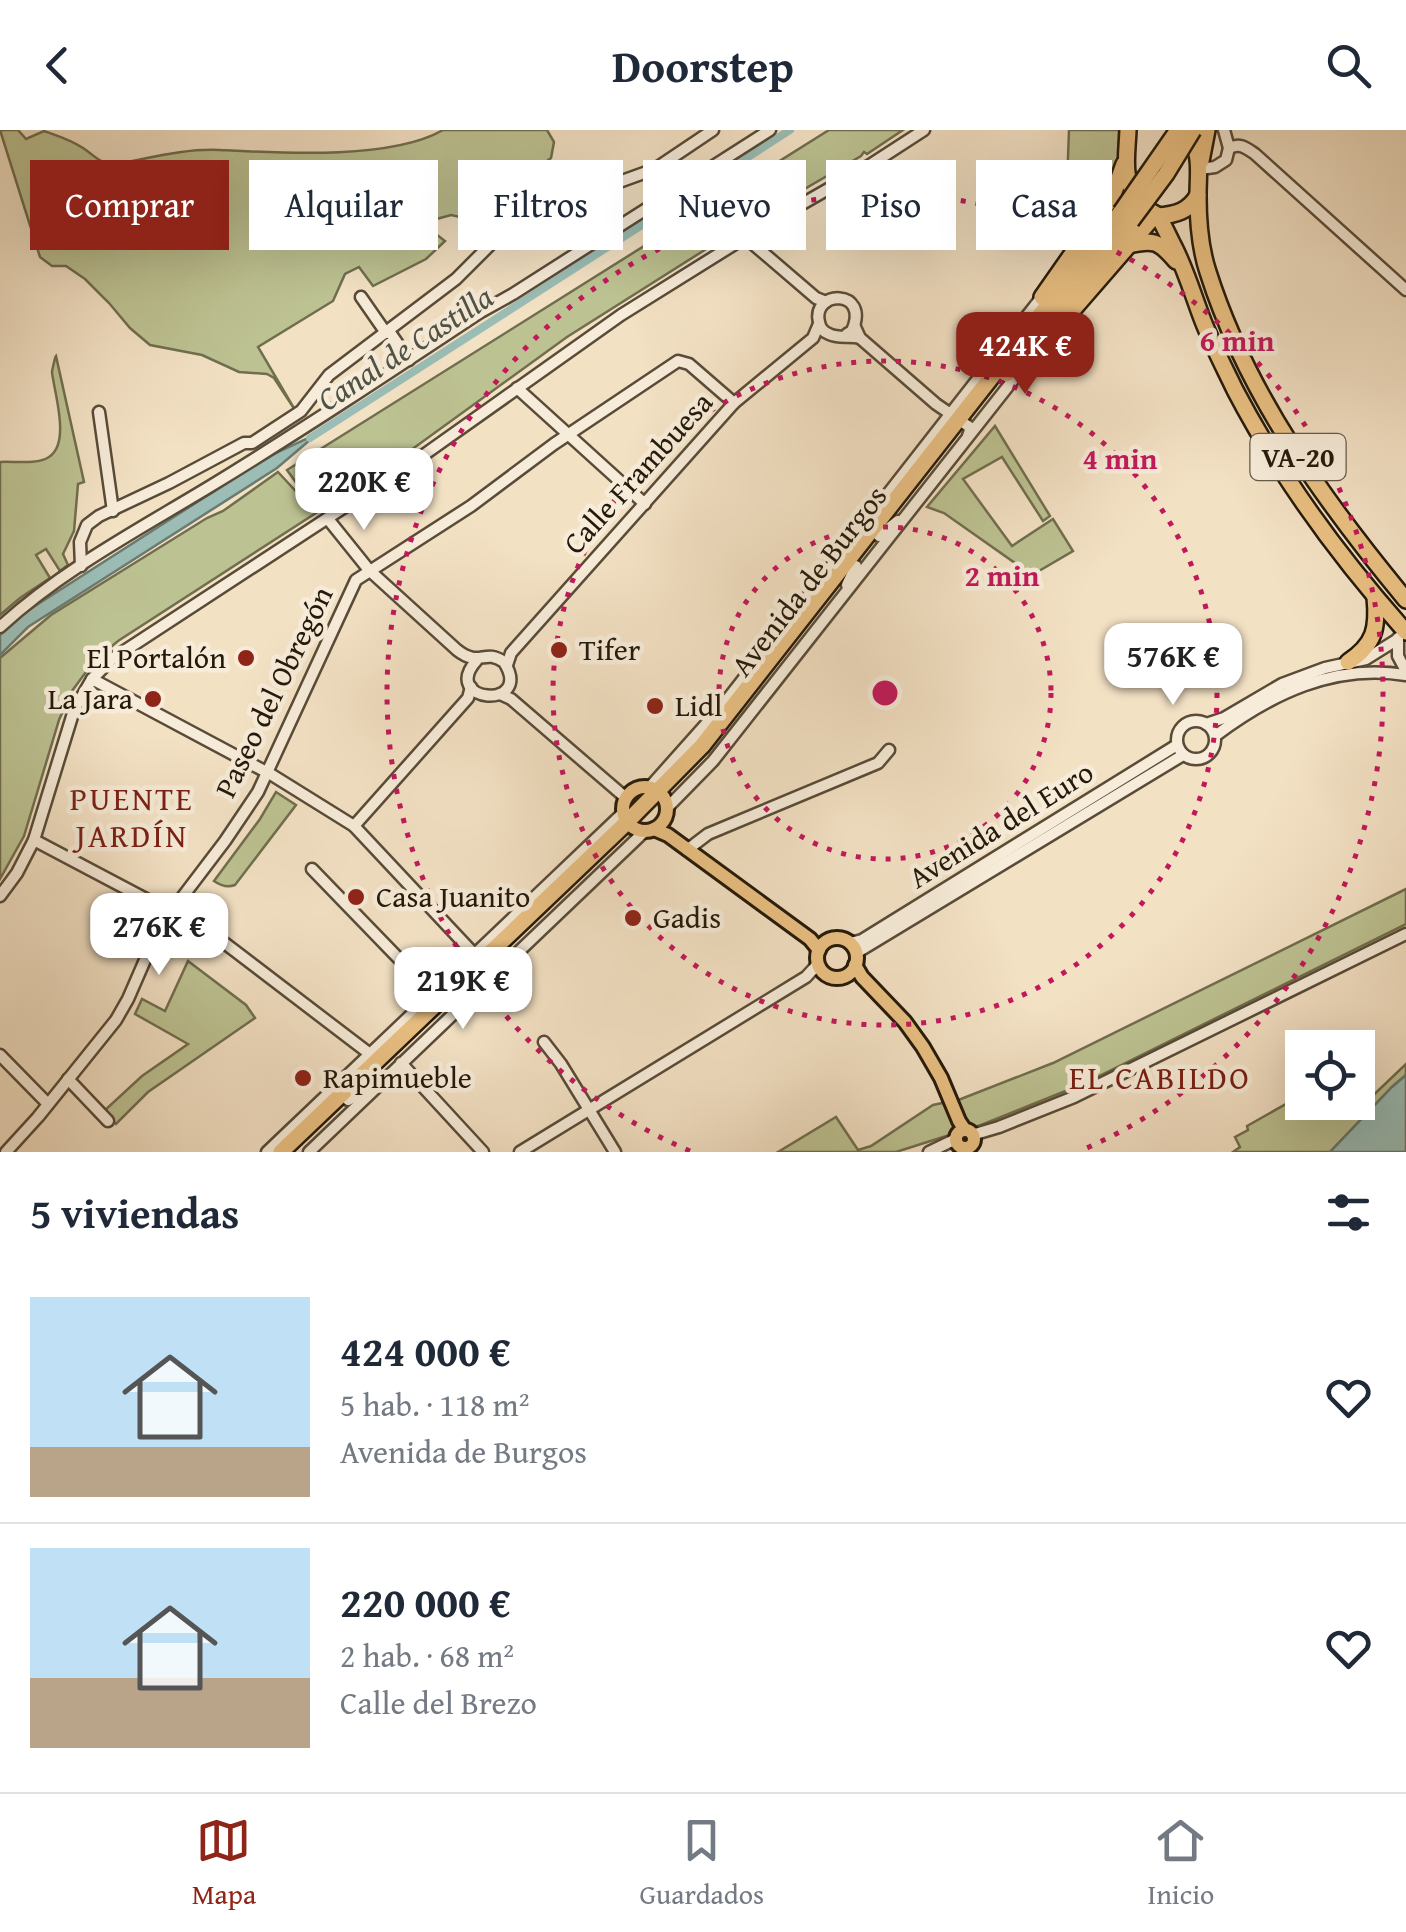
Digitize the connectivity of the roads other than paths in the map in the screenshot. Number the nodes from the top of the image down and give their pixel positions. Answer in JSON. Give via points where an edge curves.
{"nodes":[{"id":1,"x":713,"y":130,"type":"edge"},
{"id":2,"x":770,"y":130,"type":"edge"},
{"id":3,"x":924,"y":130,"type":"edge"},
{"id":4,"x":1178,"y":130,"type":"edge"},
{"id":5,"x":1185,"y":130,"type":"edge"},
{"id":6,"x":1193,"y":130,"type":"edge"},
{"id":7,"x":1207,"y":130,"type":"edge"},
{"id":8,"x":1224,"y":130,"type":"edge"},
{"id":9,"x":1129,"y":132,"type":"edge"},
{"id":10,"x":1229,"y":148,"type":"junction"},
{"id":11,"x":1125,"y":160,"type":"junction"},
{"id":12,"x":1200,"y":167,"type":"junction"},
{"id":13,"x":1198,"y":195,"type":"junction"},
{"id":14,"x":806,"y":203,"type":"edge"},
{"id":15,"x":1156,"y":216,"type":"junction"},
{"id":16,"x":1126,"y":217,"type":"junction"},
{"id":17,"x":1128,"y":245,"type":"junction"},
{"id":18,"x":727,"y":250,"type":"edge"},
{"id":19,"x":760,"y":250,"type":"edge"},
{"id":20,"x":1184,"y":270,"type":"junction"},
{"id":21,"x":1406,"y":290,"type":"edge"},
{"id":22,"x":361,"y":297,"type":"dead end"},
{"id":23,"x":1042,"y":298,"type":"junction"},
{"id":24,"x":821,"y":303,"type":"junction"},
{"id":25,"x":819,"y":324,"type":"junction"},
{"id":26,"x":387,"y":332,"type":"junction"},
{"id":27,"x":854,"y":333,"type":"junction"},
{"id":28,"x":828,"y":334,"type":"junction"},
{"id":29,"x":812,"y":338,"type":"junction"},
{"id":30,"x":1038,"y":347,"type":"junction"},
{"id":31,"x":408,"y":360,"type":"junction"},
{"id":32,"x":1006,"y":366,"type":"junction"},
{"id":33,"x":517,"y":388,"type":"junction"},
{"id":34,"x":734,"y":403,"type":"junction"},
{"id":35,"x":100,"y":412,"type":"dead end"},
{"id":36,"x":960,"y":425,"type":"junction"},
{"id":37,"x":569,"y":433,"type":"junction"},
{"id":38,"x":252,"y":443,"type":"junction"},
{"id":39,"x":259,"y":456,"type":"junction"},
{"id":40,"x":911,"y":481,"type":"junction"},
{"id":41,"x":644,"y":504,"type":"junction"},
{"id":42,"x":880,"y":504,"type":"junction"},
{"id":43,"x":914,"y":508,"type":"junction"},
{"id":44,"x":114,"y":511,"type":"junction"},
{"id":45,"x":328,"y":519,"type":"junction"},
{"id":46,"x":879,"y":536,"type":"junction"},
{"id":47,"x":81,"y":566,"type":"junction"},
{"id":48,"x":856,"y":566,"type":"junction"},
{"id":49,"x":368,"y":570,"type":"junction"},
{"id":50,"x":1402,"y":593,"type":"edge"},
{"id":51,"x":1375,"y":597,"type":"junction"},
{"id":52,"x":835,"y":608,"type":"junction"},
{"id":53,"x":791,"y":618,"type":"junction"},
{"id":54,"x":0,"y":627,"type":"edge"},
{"id":55,"x":1403,"y":631,"type":"edge"},
{"id":56,"x":798,"y":641,"type":"junction"},
{"id":57,"x":502,"y":661,"type":"junction"},
{"id":58,"x":471,"y":662,"type":"junction"},
{"id":59,"x":1348,"y":662,"type":"junction"},
{"id":60,"x":773,"y":664,"type":"junction"},
{"id":61,"x":1406,"y":673,"type":"edge"},
{"id":62,"x":92,"y":679,"type":"junction"},
{"id":63,"x":473,"y":693,"type":"junction"},
{"id":64,"x":506,"y":694,"type":"junction"},
{"id":65,"x":735,"y":714,"type":"junction"},
{"id":66,"x":1206,"y":724,"type":"junction"},
{"id":67,"x":702,"y":730,"type":"junction"},
{"id":68,"x":1215,"y":736,"type":"junction"},
{"id":69,"x":724,"y":747,"type":"junction"},
{"id":70,"x":889,"y":750,"type":"dead end"},
{"id":71,"x":1180,"y":750,"type":"junction"},
{"id":72,"x":267,"y":773,"type":"junction"},
{"id":73,"x":626,"y":798,"type":"junction"},
{"id":74,"x":650,"y":815,"type":"junction"},
{"id":75,"x":354,"y":826,"type":"junction"},
{"id":76,"x":34,"y":840,"type":"junction"},
{"id":77,"x":687,"y":850,"type":"junction"},
{"id":78,"x":312,"y":869,"type":"dead end"},
{"id":79,"x":589,"y":884,"type":"junction"},
{"id":80,"x":541,"y":891,"type":"junction"},
{"id":81,"x":0,"y":896,"type":"edge"},
{"id":82,"x":551,"y":907,"type":"junction"},
{"id":83,"x":170,"y":912,"type":"junction"},
{"id":84,"x":1406,"y":934,"type":"edge"},
{"id":85,"x":528,"y":943,"type":"junction"},
{"id":86,"x":505,"y":945,"type":"junction"},
{"id":87,"x":817,"y":958,"type":"junction"},
{"id":88,"x":479,"y":960,"type":"junction"},
{"id":89,"x":854,"y":962,"type":"junction"},
{"id":90,"x":436,"y":991,"type":"junction"},
{"id":91,"x":452,"y":1015,"type":"junction"},
{"id":92,"x":417,"y":1022,"type":"junction"},
{"id":93,"x":544,"y":1042,"type":"dead end"},
{"id":94,"x":370,"y":1054,"type":"junction"},
{"id":95,"x":0,"y":1055,"type":"edge"},
{"id":96,"x":402,"y":1064,"type":"junction"},
{"id":97,"x":68,"y":1079,"type":"junction"},
{"id":98,"x":381,"y":1083,"type":"junction"},
{"id":99,"x":348,"y":1100,"type":"junction"},
{"id":100,"x":48,"y":1104,"type":"junction"},
{"id":101,"x":589,"y":1110,"type":"junction"},
{"id":102,"x":108,"y":1121,"type":"dead end"},
{"id":103,"x":967,"y":1139,"type":"edge"},
{"id":104,"x":281,"y":1145,"type":"edge"},
{"id":105,"x":315,"y":1150,"type":"edge"},
{"id":106,"x":935,"y":1150,"type":"edge"},
{"id":107,"x":6,"y":1152,"type":"edge"},
{"id":108,"x":267,"y":1152,"type":"edge"},
{"id":109,"x":294,"y":1152,"type":"edge"},
{"id":110,"x":483,"y":1152,"type":"edge"},
{"id":111,"x":520,"y":1152,"type":"edge"},
{"id":112,"x":615,"y":1152,"type":"edge"}],
"edges":[{"from":1,"to":26,"type":"street","via":[[655,168],[527,212]]},
{"from":2,"to":31,"type":"street"},
{"from":3,"to":14,"type":"street"},
{"from":4,"to":16,"type":"highway","name":"Avenida de Burgos","bridge":true},
{"from":5,"to":12,"type":"highway","number":"VA-20"},
{"from":6,"to":16,"type":"highway","name":"Avenida de Burgos","bridge":true,"via":[[1166,174]]},
{"from":7,"to":12,"type":"highway"},
{"from":8,"to":10,"type":"street"},
{"from":9,"to":11,"type":"highway","number":"VA-20"},
{"from":10,"to":12,"type":"street","via":[[1222,165]]},
{"from":10,"to":21,"type":"street","via":[[1236,144],[1254,154]]},
{"from":11,"to":15,"type":"highway","number":"VA-20","via":[[1137,200]]},
{"from":11,"to":23,"type":"highway","via":[[1106,207]]},
{"from":12,"to":13,"type":"highway","number":"VA-20"},
{"from":13,"to":15,"type":"highway","via":[[1186,210]]},
{"from":13,"to":50,"type":"highway","number":"VA-20","via":[[1206,268],[1248,369],[1318,488]]},
{"from":15,"to":17,"type":"highway"},
{"from":15,"to":20,"type":"highway","number":"VA-20"},
{"from":16,"to":32,"type":"highway","name":"Avenida de Burgos"},
{"from":17,"to":20,"type":"highway","via":[[1156,242]]},
{"from":17,"to":30,"type":"highway"},
{"from":18,"to":33,"type":"street"},
{"from":19,"to":24,"type":"street"},
{"from":20,"to":51,"type":"highway","number":"VA-20","via":[[1266,444]]},
{"from":22,"to":26,"type":"street"},
{"from":23,"to":32,"type":"highway"},
{"from":23,"to":36,"type":"street","name":"Avenida de Burgos"},
{"from":24,"to":25,"type":"street"},
{"from":24,"to":27,"type":"street","via":[[850,302]]},
{"from":25,"to":28,"type":"street"},
{"from":25,"to":29,"type":"street","name":"Calle Frambuesa"},
{"from":26,"to":31,"type":"street"},
{"from":26,"to":38,"type":"street","via":[[329,375],[300,411]]},
{"from":27,"to":28,"type":"street"},
{"from":27,"to":36,"type":"street"},
{"from":28,"to":29,"type":"street","name":"Calle Frambuesa"},
{"from":29,"to":34,"type":"street","name":"Calle Frambuesa"},
{"from":30,"to":32,"type":"highway"},
{"from":30,"to":36,"type":"street","name":"Avenida de Burgos"},
{"from":31,"to":39,"type":"street"},
{"from":32,"to":36,"type":"highway","name":"Avenida de Burgos"},
{"from":33,"to":37,"type":"street"},
{"from":33,"to":45,"type":"street"},
{"from":34,"to":37,"type":"street","name":"Paseo del Obregón","via":[[678,361]]},
{"from":34,"to":41,"type":"street","name":"Calle Frambuesa"},
{"from":35,"to":44,"type":"street"},
{"from":36,"to":40,"type":"highway","name":"Avenida de Burgos"},
{"from":36,"to":42,"type":"street","name":"Avenida de Burgos"},
{"from":36,"to":43,"type":"street","name":"Avenida de Burgos"},
{"from":36,"to":46,"type":"highway","name":"Avenida de Burgos"},
{"from":37,"to":41,"type":"street"},
{"from":37,"to":49,"type":"street","name":"Paseo del Obregón"},
{"from":38,"to":39,"type":"street"},
{"from":38,"to":44,"type":"street"},
{"from":39,"to":47,"type":"street"},
{"from":40,"to":42,"type":"street"},
{"from":40,"to":56,"type":"highway","name":"Avenida de Burgos"},
{"from":41,"to":57,"type":"street","name":"Calle Frambuesa"},
{"from":42,"to":53,"type":"street","name":"Avenida de Burgos"},
{"from":43,"to":46,"type":"street"},
{"from":43,"to":52,"type":"street","name":"Avenida de Burgos"},
{"from":44,"to":47,"type":"street","via":[[83,530]]},
{"from":45,"to":49,"type":"street"},
{"from":45,"to":62,"type":"street","via":[[124,650]]},
{"from":46,"to":48,"type":"highway","name":"Avenida de Burgos"},
{"from":47,"to":54,"type":"street"},
{"from":48,"to":52,"type":"street"},
{"from":48,"to":56,"type":"highway","name":"Avenida de Burgos"},
{"from":49,"to":58,"type":"street"},
{"from":49,"to":72,"type":"street","name":"Paseo del Obregón","via":[[356,580]]},
{"from":51,"to":55,"type":"highway","number":"VA-20"},
{"from":51,"to":59,"type":"highway","via":[[1372,638]]},
{"from":52,"to":56,"type":"street","name":"Avenida de Burgos"},
{"from":53,"to":56,"type":"street","via":[[786,630]]},
{"from":53,"to":60,"type":"street","name":"Avenida de Burgos"},
{"from":55,"to":59,"type":"street","via":[[1366,659]]},
{"from":55,"to":61,"type":"street","via":[[1398,656]]},
{"from":56,"to":60,"type":"highway","name":"Avenida de Burgos"},
{"from":57,"to":58,"type":"street","via":[[490,656]]},
{"from":57,"to":64,"type":"street","via":[[510,674]]},
{"from":58,"to":63,"type":"street"},
{"from":59,"to":66,"type":"street","via":[[1282,684]]},
{"from":60,"to":65,"type":"highway","name":"Avenida de Burgos"},
{"from":60,"to":67,"type":"street","name":"Avenida de Burgos"},
{"from":60,"to":69,"type":"street","name":"Avenida de Burgos"},
{"from":61,"to":68,"type":"street","via":[[1308,682]]},
{"from":62,"to":72,"type":"street"},
{"from":62,"to":76,"type":"street","via":[[74,710]]},
{"from":63,"to":64,"type":"street"},
{"from":63,"to":75,"type":"street"},
{"from":64,"to":73,"type":"street"},
{"from":65,"to":67,"type":"street"},
{"from":65,"to":69,"type":"street"},
{"from":65,"to":74,"type":"highway","name":"Avenida de Burgos"},
{"from":66,"to":68,"type":"street"},
{"from":66,"to":71,"type":"street","via":[[1185,724]]},
{"from":67,"to":74,"type":"street","name":"Avenida de Burgos"},
{"from":68,"to":71,"type":"street","via":[[1208,756],[1194,760]]},
{"from":69,"to":74,"type":"street","name":"Avenida de Burgos"},
{"from":70,"to":77,"type":"street","via":[[878,762],[708,834]]},
{"from":71,"to":89,"type":"street","name":"Avenida del Euro"},
{"from":72,"to":75,"type":"street"},
{"from":72,"to":83,"type":"street","name":"Paseo del Obregón"},
{"from":73,"to":74,"type":"main road"},
{"from":73,"to":74,"type":"main road","via":[[634,790]]},
{"from":74,"to":77,"type":"main road"},
{"from":74,"to":79,"type":"street","name":"Avenida de Burgos"},
{"from":74,"to":80,"type":"street","name":"Avenida de Burgos"},
{"from":74,"to":82,"type":"highway","name":"Avenida de Burgos"},
{"from":74,"to":86,"type":"highway","name":"Avenida de Burgos"},
{"from":75,"to":88,"type":"street"},
{"from":76,"to":81,"type":"street"},
{"from":76,"to":83,"type":"street"},
{"from":77,"to":87,"type":"main road"},
{"from":78,"to":90,"type":"street"},
{"from":79,"to":82,"type":"street"},
{"from":79,"to":85,"type":"street","name":"Avenida de Burgos"},
{"from":80,"to":86,"type":"street","via":[[505,930]]},
{"from":80,"to":88,"type":"street","name":"Avenida de Burgos"},
{"from":82,"to":86,"type":"highway","name":"Avenida de Burgos"},
{"from":83,"to":94,"type":"street","via":[[214,934]]},
{"from":83,"to":97,"type":"street","name":"Paseo del Obregón","via":[[116,1020]]},
{"from":84,"to":103,"type":"street","via":[[1074,1098]]},
{"from":85,"to":86,"type":"street","via":[[514,951]]},
{"from":85,"to":91,"type":"street","name":"Avenida de Burgos"},
{"from":86,"to":88,"type":"highway","name":"Avenida de Burgos"},
{"from":87,"to":89,"type":"main road","via":[[836,978]]},
{"from":87,"to":89,"type":"main road","via":[[836,938]]},
{"from":87,"to":101,"type":"street"},
{"from":88,"to":90,"type":"street","name":"Avenida de Burgos"},
{"from":88,"to":91,"type":"street","via":[[492,971]]},
{"from":88,"to":92,"type":"highway","name":"Avenida de Burgos"},
{"from":88,"to":99,"type":"highway","name":"Avenida de Burgos"},
{"from":89,"to":103,"type":"main road","via":[[923,1046]]},
{"from":90,"to":92,"type":"street"},
{"from":90,"to":94,"type":"street","name":"Avenida de Burgos"},
{"from":91,"to":96,"type":"street","name":"Avenida de Burgos"},
{"from":92,"to":104,"type":"highway","name":"Avenida de Burgos"},
{"from":93,"to":101,"type":"street"},
{"from":94,"to":104,"type":"street","name":"Avenida de Burgos"},
{"from":95,"to":100,"type":"street"},
{"from":96,"to":98,"type":"street","name":"Avenida de Burgos"},
{"from":96,"to":110,"type":"street"},
{"from":97,"to":100,"type":"street","name":"Paseo del Obregón"},
{"from":97,"to":102,"type":"street"},
{"from":98,"to":99,"type":"street"},
{"from":98,"to":105,"type":"street","name":"Avenida de Burgos"},
{"from":99,"to":109,"type":"highway","name":"Avenida de Burgos"},
{"from":100,"to":107,"type":"street","name":"Paseo del Obregón"},
{"from":101,"to":111,"type":"street"},
{"from":101,"to":112,"type":"street"},
{"from":103,"to":106,"type":"street"},
{"from":104,"to":108,"type":"street","name":"Avenida de Burgos"}]}
